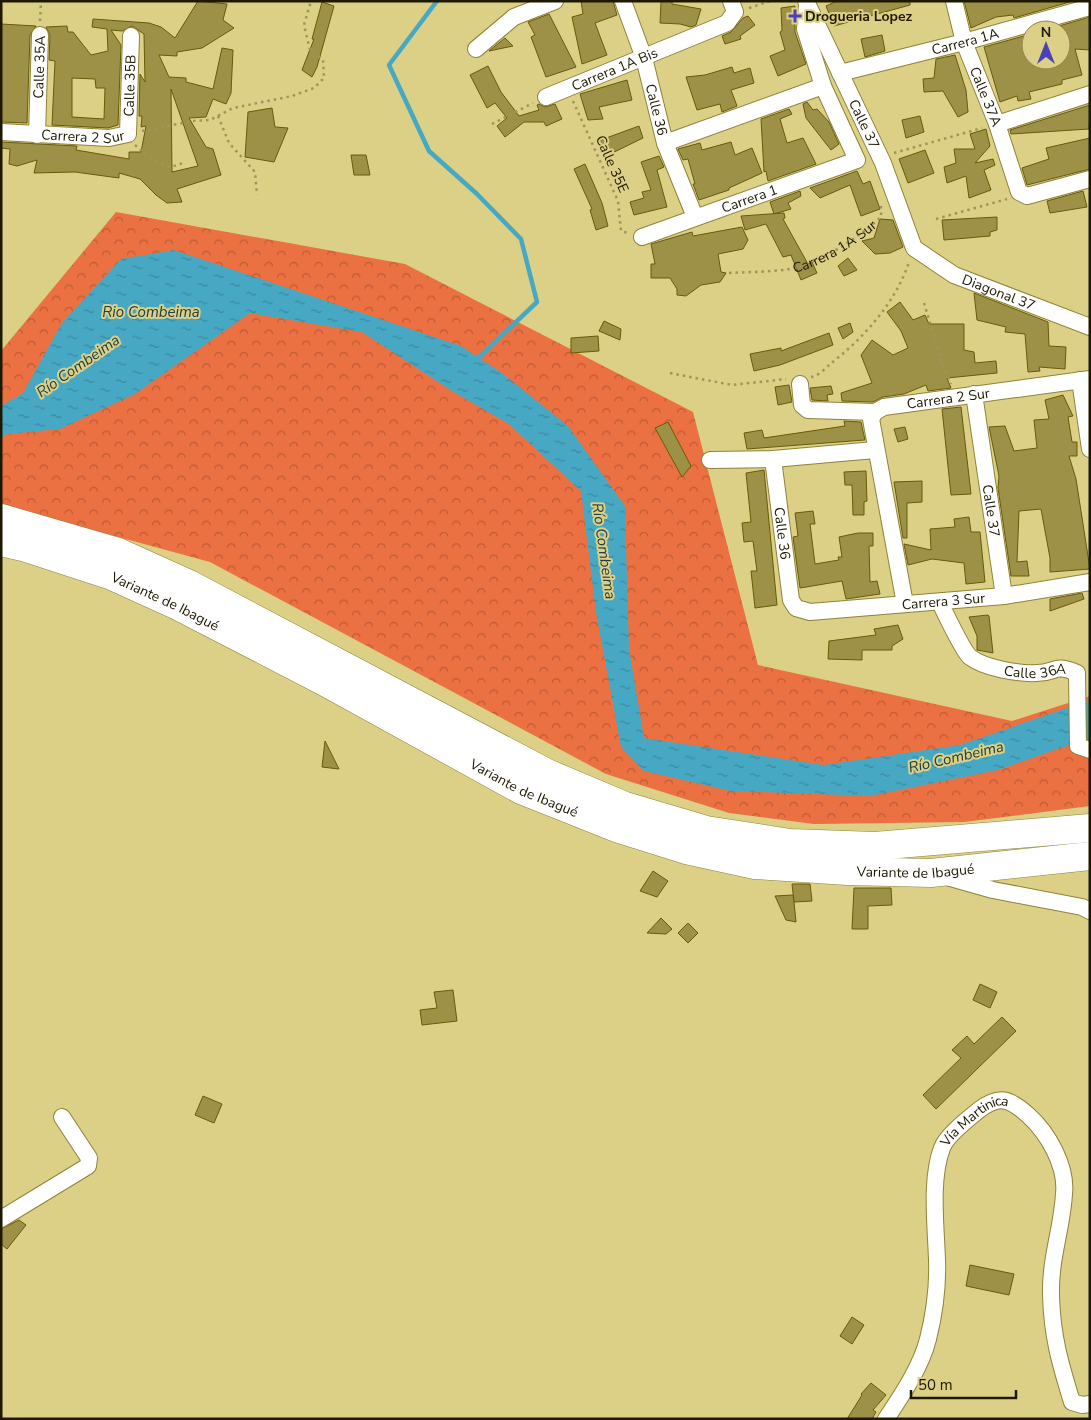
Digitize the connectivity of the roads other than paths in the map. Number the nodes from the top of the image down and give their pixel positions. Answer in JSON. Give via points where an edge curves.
{"nodes":[{"id":1,"x":555,"y":1,"type":"edge"},
{"id":2,"x":623,"y":1,"type":"edge"},
{"id":3,"x":954,"y":1,"type":"edge"},
{"id":4,"x":806,"y":2,"type":"edge"},
{"id":5,"x":733,"y":7,"type":"edge"},
{"id":6,"x":1090,"y":7,"type":"edge"},
{"id":7,"x":40,"y":35,"type":"road end"},
{"id":8,"x":131,"y":36,"type":"dead end"},
{"id":9,"x":964,"y":42,"type":"junction"},
{"id":10,"x":476,"y":49,"type":"dead end"},
{"id":11,"x":644,"y":58,"type":"junction"},
{"id":12,"x":840,"y":73,"type":"junction"},
{"id":13,"x":822,"y":86,"type":"junction"},
{"id":14,"x":1090,"y":94,"type":"edge"},
{"id":15,"x":546,"y":97,"type":"road end"},
{"id":16,"x":997,"y":124,"type":"junction"},
{"id":17,"x":1,"y":132,"type":"edge"},
{"id":18,"x":128,"y":134,"type":"joint"},
{"id":19,"x":37,"y":135,"type":"junction"},
{"id":20,"x":665,"y":143,"type":"junction"},
{"id":21,"x":857,"y":160,"type":"joint"},
{"id":22,"x":1090,"y":178,"type":"edge"},
{"id":23,"x":695,"y":217,"type":"junction"},
{"id":24,"x":642,"y":237,"type":"road end"},
{"id":25,"x":914,"y":248,"type":"joint"},
{"id":26,"x":1090,"y":326,"type":"edge"},
{"id":27,"x":1085,"y":379,"type":"edge"},
{"id":28,"x":800,"y":380,"type":"road end"},
{"id":29,"x":974,"y":394,"type":"junction"},
{"id":30,"x":875,"y":412,"type":"junction"},
{"id":31,"x":1090,"y":449,"type":"edge"},
{"id":32,"x":875,"y":450,"type":"junction"},
{"id":33,"x":773,"y":458,"type":"junction"},
{"id":34,"x":710,"y":460,"type":"dead end"},
{"id":35,"x":1,"y":518,"type":"edge"},
{"id":36,"x":1,"y":542,"type":"edge"},
{"id":37,"x":1090,"y":582,"type":"edge"},
{"id":38,"x":1004,"y":596,"type":"junction"},
{"id":39,"x":940,"y":603,"type":"junction"},
{"id":40,"x":904,"y":604,"type":"junction"},
{"id":41,"x":796,"y":608,"type":"joint"},
{"id":42,"x":1084,"y":748,"type":"edge"},
{"id":43,"x":1090,"y":828,"type":"edge"},
{"id":44,"x":1090,"y":856,"type":"edge"},
{"id":45,"x":931,"y":873,"type":"junction"},
{"id":46,"x":1090,"y":911,"type":"edge"},
{"id":47,"x":62,"y":1117,"type":"dead end"},
{"id":48,"x":1,"y":1219,"type":"edge"},
{"id":49,"x":1090,"y":1404,"type":"edge"},
{"id":50,"x":886,"y":1419,"type":"edge"}],
"edges":[{"from":1,"to":10,"type":"street","via":[[514,17]]},
{"from":2,"to":11,"type":"street","name":"Calle 36"},
{"from":3,"to":9,"type":"street","name":"Calle 37A"},
{"from":4,"to":12,"type":"street","name":"Calle 37"},
{"from":4,"to":13,"type":"street","name":"Calle 37","via":[[805,29]]},
{"from":5,"to":11,"type":"street","name":"Carrera 1A Bis","via":[[727,24]]},
{"from":6,"to":9,"type":"street","name":"Carrera 1A"},
{"from":7,"to":19,"type":"street","name":"Calle 35A"},
{"from":8,"to":18,"type":"street","name":"Calle 35B"},
{"from":9,"to":12,"type":"street","name":"Carrera 1A"},
{"from":9,"to":16,"type":"street","name":"Calle 37A"},
{"from":11,"to":15,"type":"street","name":"Carrera 1A Bis"},
{"from":11,"to":20,"type":"street","name":"Calle 36"},
{"from":12,"to":25,"type":"street","name":"Calle 37","via":[[883,163]]},
{"from":13,"to":20,"type":"street"},
{"from":13,"to":21,"type":"street","name":"Calle 37"},
{"from":14,"to":16,"type":"street"},
{"from":16,"to":22,"type":"street","name":"Calle 37A","via":[[1020,194],[1033,195]]},
{"from":17,"to":19,"type":"street","name":"Carrera 2 Sur"},
{"from":18,"to":19,"type":"street","name":"Carrera 2 Sur","via":[[109,138]]},
{"from":20,"to":23,"type":"street","name":"Calle 36"},
{"from":21,"to":23,"type":"street","name":"Carrera 1"},
{"from":23,"to":24,"type":"street","name":"Carrera 1"},
{"from":25,"to":26,"type":"street","name":"Diagonal 37","via":[[954,275]]},
{"from":27,"to":29,"type":"street","name":"Carrera 2 Sur"},
{"from":27,"to":31,"type":"street"},
{"from":28,"to":30,"type":"street","name":"Carrera 2 Sur","via":[[802,405],[808,410]]},
{"from":29,"to":30,"type":"street","name":"Carrera 2 Sur"},
{"from":29,"to":38,"type":"street","name":"Calle 37"},
{"from":30,"to":32,"type":"street","via":[[871,419]]},
{"from":32,"to":33,"type":"street"},
{"from":32,"to":40,"type":"street"},
{"from":33,"to":34,"type":"street"},
{"from":33,"to":41,"type":"street","name":"Calle 36","via":[[791,600]]},
{"from":35,"to":43,"type":"highway","name":"Variante de Ibagué","via":[[118,552],[188,584],[547,773],[624,806],[706,830],[790,843],[875,846]]},
{"from":36,"to":45,"type":"highway","name":"Variante de Ibagué","via":[[23,546],[112,576],[162,598],[325,682],[521,790],[619,829],[686,850],[755,865],[848,872]]},
{"from":37,"to":38,"type":"street","name":"Carrera 3 Sur"},
{"from":38,"to":39,"type":"street","name":"Carrera 3 Sur"},
{"from":39,"to":40,"type":"street","name":"Carrera 3 Sur"},
{"from":39,"to":42,"type":"street","name":"Calle 36A","via":[[969,656],[990,667],[1038,674],[1057,667],[1077,673]]},
{"from":40,"to":41,"type":"street","name":"Carrera 3 Sur","via":[[810,612]]},
{"from":44,"to":45,"type":"highway","name":"Variante de Ibagué"},
{"from":45,"to":46,"type":"street"},
{"from":47,"to":48,"type":"street","via":[[89,1158],[88,1166]]},
{"from":49,"to":50,"type":"street","name":"Vía Martinica","via":[[1072,1402],[1054,1340],[1052,1257],[1065,1193],[1061,1170],[1048,1137],[1035,1121],[1012,1103],[994,1100],[967,1119],[942,1146],[936,1184],[938,1263],[928,1340],[906,1388]]}]}
